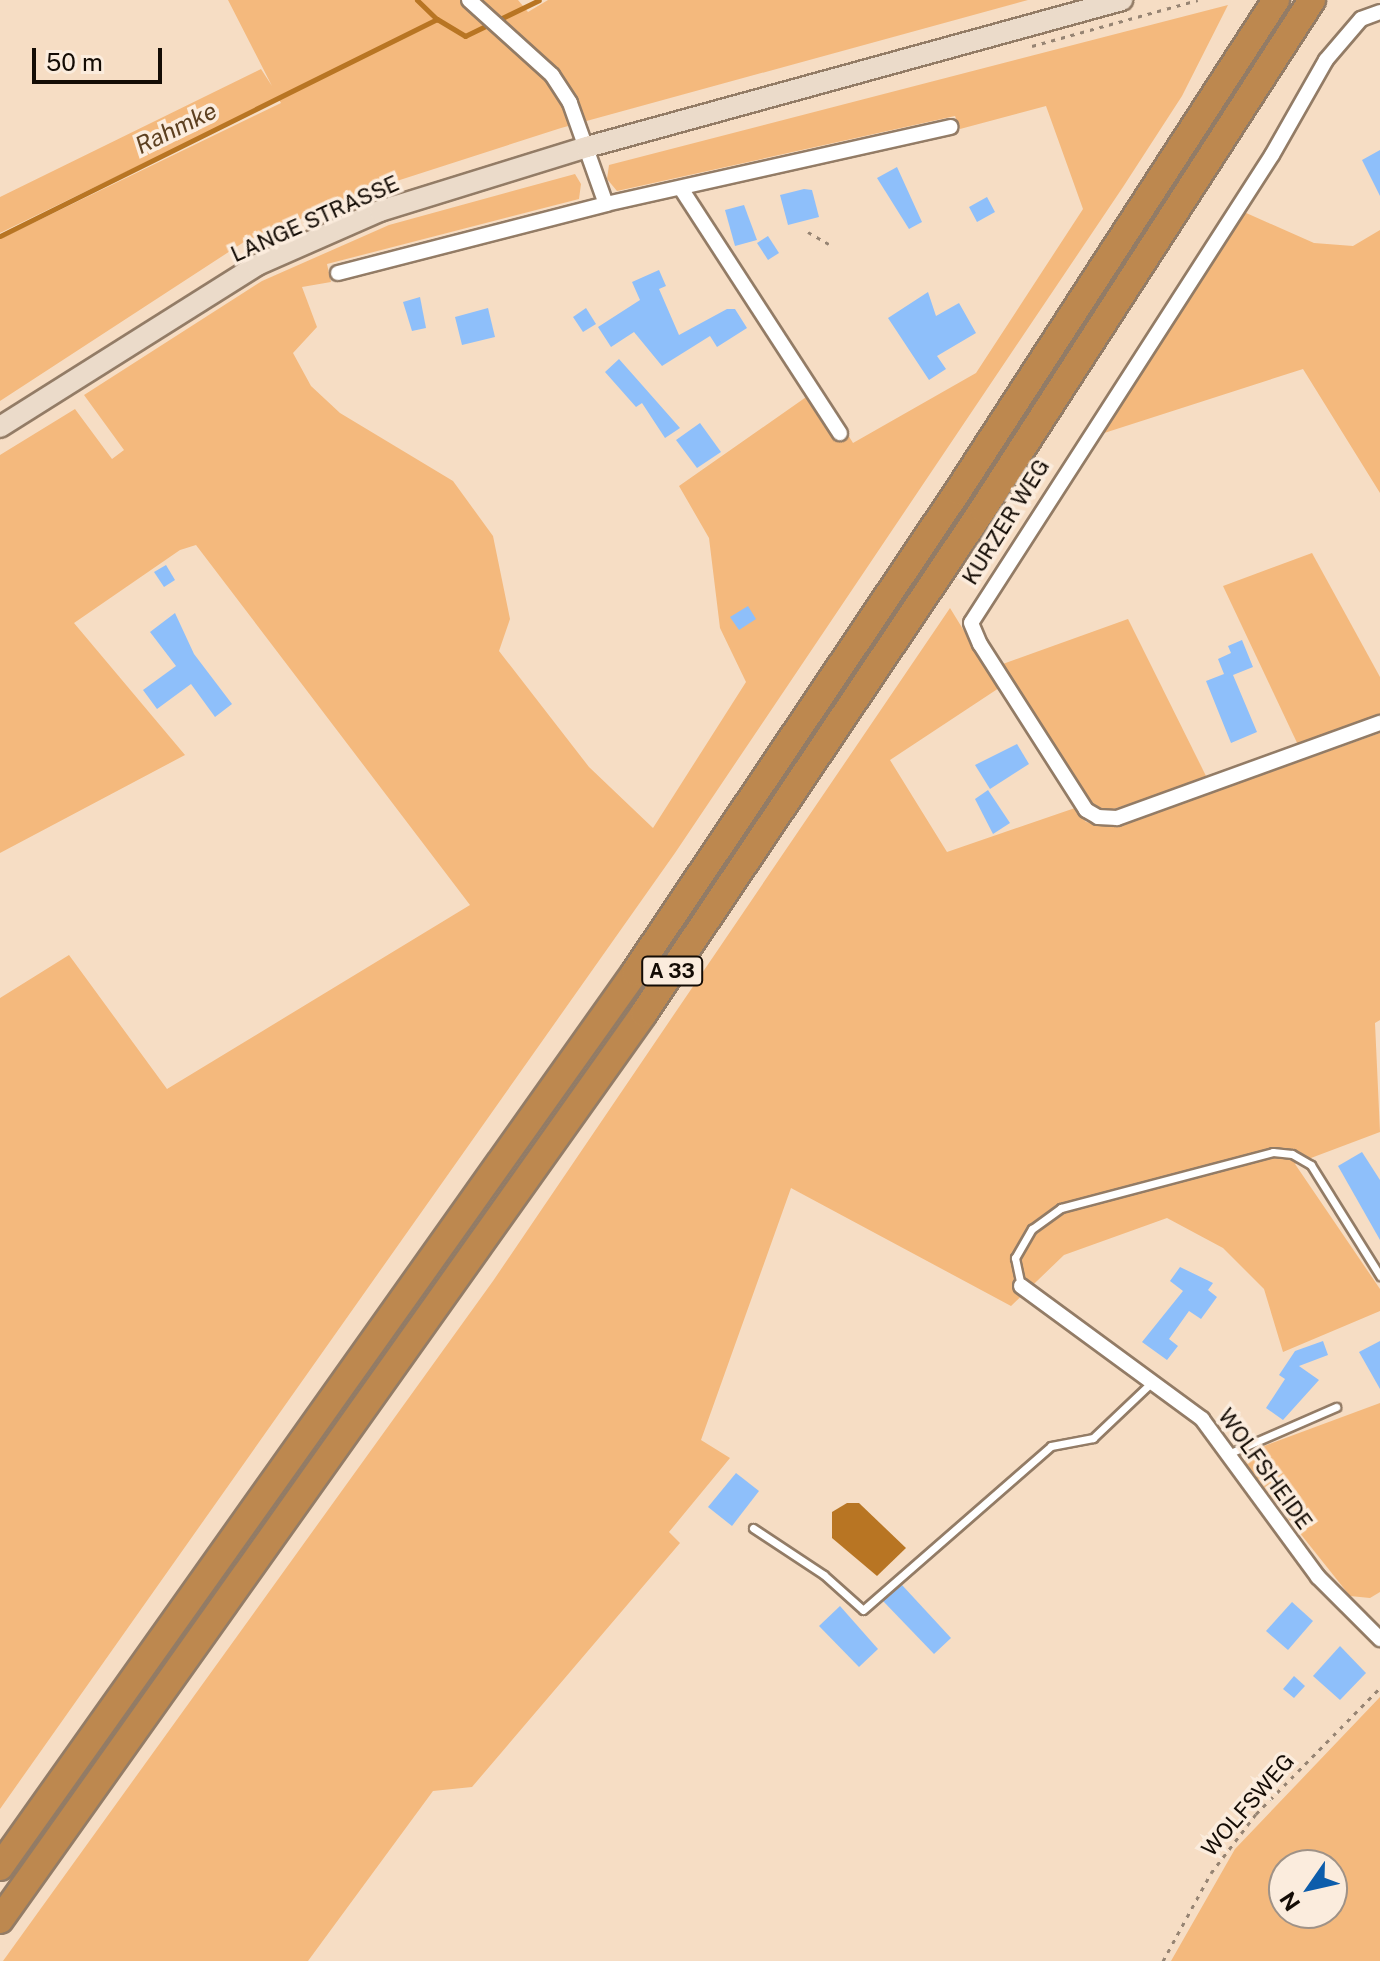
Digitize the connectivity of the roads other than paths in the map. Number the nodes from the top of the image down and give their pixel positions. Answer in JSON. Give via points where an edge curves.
{"nodes":[{"id":1,"x":469,"y":0,"type":"edge"},
{"id":2,"x":1122,"y":0,"type":"edge"},
{"id":3,"x":1276,"y":0,"type":"edge"},
{"id":4,"x":1312,"y":0,"type":"edge"},
{"id":5,"x":1380,"y":12,"type":"edge"},
{"id":6,"x":951,"y":127,"type":"dead end"},
{"id":7,"x":587,"y":147,"type":"junction"},
{"id":8,"x":682,"y":190,"type":"junction"},
{"id":9,"x":606,"y":204,"type":"junction"},
{"id":10,"x":338,"y":273,"type":"dead end"},
{"id":11,"x":0,"y":427,"type":"edge"},
{"id":12,"x":840,"y":433,"type":"dead end"},
{"id":13,"x":1380,"y":723,"type":"edge"},
{"id":14,"x":1380,"y":1276,"type":"edge"},
{"id":15,"x":1021,"y":1286,"type":"joint"},
{"id":16,"x":1153,"y":1381,"type":"junction"},
{"id":17,"x":1336,"y":1407,"type":"dead end"},
{"id":18,"x":1228,"y":1454,"type":"junction"},
{"id":19,"x":753,"y":1528,"type":"dead end"},
{"id":20,"x":1380,"y":1639,"type":"edge"},
{"id":21,"x":0,"y":1867,"type":"edge"},
{"id":22,"x":0,"y":1920,"type":"edge"}],
"edges":[{"from":1,"to":7,"type":"street","via":[[552,75]]},
{"from":2,"to":7,"type":"street","name":"LANGE STRASSE"},
{"from":3,"to":21,"type":"highway","number":"A 33","via":[[950,503],[635,972]]},
{"from":4,"to":22,"type":"highway","number":"A 33","via":[[983,509],[644,1013]]},
{"from":5,"to":13,"type":"street","name":"KURZER WEG","via":[[1361,19],[1340,38],[1272,155],[971,623],[1086,810],[1098,817],[1117,818]]},
{"from":6,"to":8,"type":"street"},
{"from":7,"to":9,"type":"street"},
{"from":7,"to":11,"type":"street","name":"LANGE STRASSE","via":[[380,211],[257,265]]},
{"from":8,"to":9,"type":"street"},
{"from":8,"to":12,"type":"street"},
{"from":9,"to":10,"type":"street"},
{"from":14,"to":15,"type":"lane","via":[[1311,1165],[1292,1154],[1273,1152],[1061,1208],[1032,1229],[1015,1258]]},
{"from":15,"to":16,"type":"street","name":"WOLFSHEIDE"},
{"from":16,"to":18,"type":"street","name":"WOLFSHEIDE","via":[[1202,1419]]},
{"from":16,"to":19,"type":"lane","via":[[1093,1438],[1051,1446],[863,1610],[824,1575]]},
{"from":17,"to":18,"type":"lane"},
{"from":18,"to":20,"type":"street","name":"WOLFSHEIDE","via":[[1318,1577]]}]}
